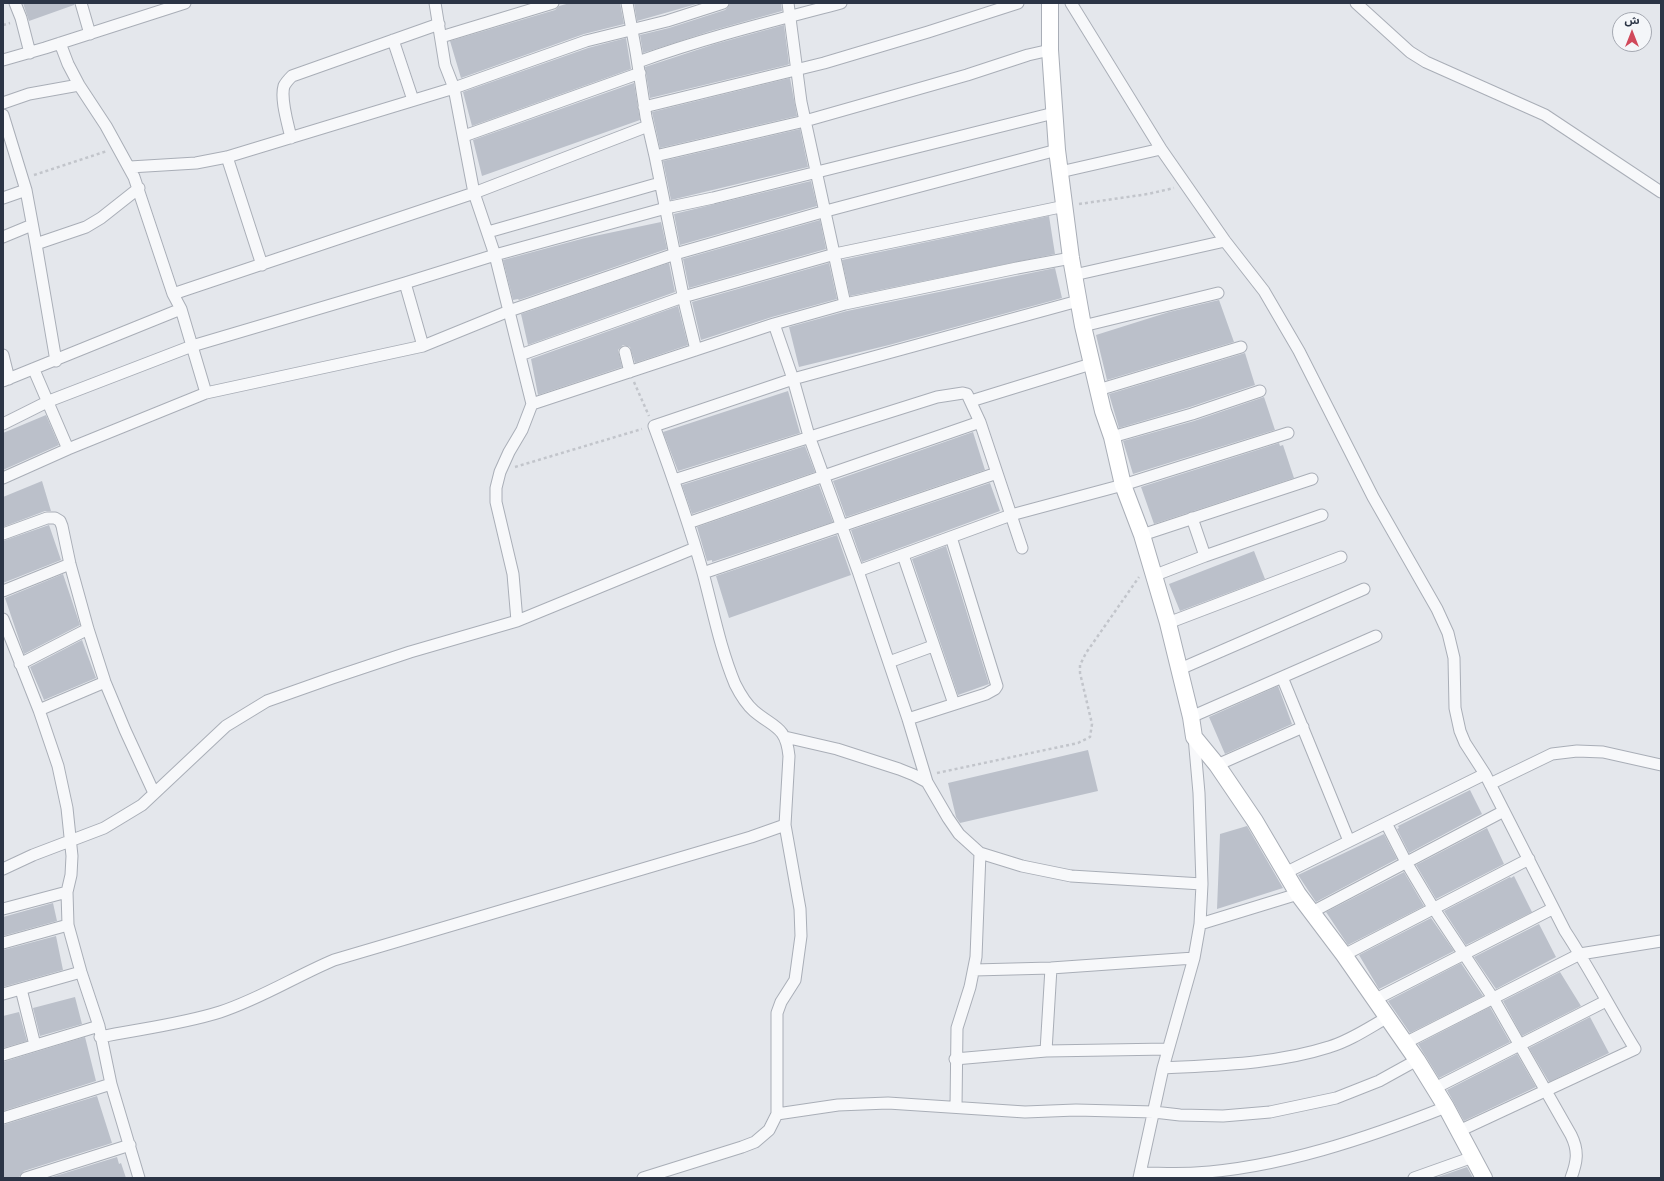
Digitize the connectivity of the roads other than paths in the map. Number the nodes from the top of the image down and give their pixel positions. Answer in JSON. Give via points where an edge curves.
{"nodes":[{"id":1,"x":15,"y":3,"type":"edge"},
{"id":2,"x":81,"y":3,"type":"edge"},
{"id":3,"x":185,"y":3,"type":"edge"},
{"id":4,"x":435,"y":3,"type":"edge"},
{"id":5,"x":553,"y":3,"type":"edge"},
{"id":6,"x":627,"y":3,"type":"edge"},
{"id":7,"x":723,"y":3,"type":"edge"},
{"id":8,"x":788,"y":3,"type":"edge"},
{"id":9,"x":841,"y":3,"type":"edge"},
{"id":10,"x":1018,"y":3,"type":"edge"},
{"id":11,"x":1050,"y":3,"type":"edge"},
{"id":12,"x":1071,"y":3,"type":"edge"},
{"id":13,"x":1356,"y":3,"type":"edge"},
{"id":14,"x":525,"y":7,"type":"edge"},
{"id":15,"x":790,"y":17,"type":"junction"},
{"id":16,"x":439,"y":24,"type":"junction"},
{"id":17,"x":631,"y":29,"type":"junction"},
{"id":18,"x":90,"y":34,"type":"junction"},
{"id":19,"x":441,"y":38,"type":"junction"},
{"id":20,"x":393,"y":40,"type":"junction"},
{"id":21,"x":60,"y":43,"type":"junction"},
{"id":22,"x":1050,"y":50,"type":"junction"},
{"id":23,"x":30,"y":53,"type":"junction"},
{"id":24,"x":3,"y":60,"type":"edge"},
{"id":25,"x":638,"y":62,"type":"junction"},
{"id":26,"x":797,"y":69,"type":"junction"},
{"id":27,"x":640,"y":73,"type":"junction"},
{"id":28,"x":79,"y":85,"type":"junction"},
{"id":29,"x":454,"y":88,"type":"junction"},
{"id":30,"x":413,"y":100,"type":"junction"},
{"id":31,"x":3,"y":103,"type":"edge"},
{"id":32,"x":644,"y":107,"type":"junction"},
{"id":33,"x":1054,"y":113,"type":"junction"},
{"id":34,"x":3,"y":115,"type":"edge"},
{"id":35,"x":805,"y":121,"type":"junction"},
{"id":36,"x":648,"y":126,"type":"junction"},
{"id":37,"x":464,"y":136,"type":"junction"},
{"id":38,"x":291,"y":138,"type":"junction"},
{"id":39,"x":1161,"y":149,"type":"junction"},
{"id":40,"x":1057,"y":150,"type":"junction"},
{"id":41,"x":655,"y":156,"type":"junction"},
{"id":42,"x":227,"y":157,"type":"junction"},
{"id":43,"x":130,"y":167,"type":"junction"},
{"id":44,"x":1060,"y":172,"type":"junction"},
{"id":45,"x":816,"y":173,"type":"junction"},
{"id":46,"x":660,"y":183,"type":"junction"},
{"id":47,"x":24,"y":184,"type":"junction"},
{"id":48,"x":139,"y":188,"type":"junction"},
{"id":49,"x":1661,"y":192,"type":"edge"},
{"id":50,"x":474,"y":194,"type":"junction"},
{"id":51,"x":3,"y":198,"type":"edge"},
{"id":52,"x":1065,"y":206,"type":"junction"},
{"id":53,"x":666,"y":208,"type":"junction"},
{"id":54,"x":826,"y":211,"type":"junction"},
{"id":55,"x":32,"y":225,"type":"junction"},
{"id":56,"x":488,"y":232,"type":"junction"},
{"id":57,"x":3,"y":238,"type":"edge"},
{"id":58,"x":1225,"y":241,"type":"junction"},
{"id":59,"x":36,"y":244,"type":"junction"},
{"id":60,"x":675,"y":254,"type":"junction"},
{"id":61,"x":835,"y":254,"type":"junction"},
{"id":62,"x":495,"y":255,"type":"junction"},
{"id":63,"x":1071,"y":258,"type":"junction"},
{"id":64,"x":262,"y":265,"type":"junction"},
{"id":65,"x":1074,"y":275,"type":"junction"},
{"id":66,"x":405,"y":283,"type":"junction"},
{"id":67,"x":1218,"y":293,"type":"dead end"},
{"id":68,"x":173,"y":294,"type":"junction"},
{"id":69,"x":683,"y":297,"type":"junction"},
{"id":70,"x":1078,"y":302,"type":"junction"},
{"id":71,"x":845,"y":304,"type":"junction"},
{"id":72,"x":181,"y":309,"type":"junction"},
{"id":73,"x":509,"y":311,"type":"junction"},
{"id":74,"x":774,"y":324,"type":"junction"},
{"id":75,"x":1083,"y":326,"type":"junction"},
{"id":76,"x":192,"y":346,"type":"junction"},
{"id":77,"x":423,"y":346,"type":"junction"},
{"id":78,"x":1241,"y":347,"type":"dead end"},
{"id":79,"x":696,"y":350,"type":"junction"},
{"id":80,"x":625,"y":352,"type":"dead end"},
{"id":81,"x":3,"y":355,"type":"edge"},
{"id":82,"x":520,"y":355,"type":"junction"},
{"id":83,"x":56,"y":361,"type":"junction"},
{"id":84,"x":1091,"y":364,"type":"junction"},
{"id":85,"x":34,"y":370,"type":"junction"},
{"id":86,"x":630,"y":372,"type":"junction"},
{"id":87,"x":793,"y":379,"type":"junction"},
{"id":88,"x":6,"y":380,"type":"edge"},
{"id":89,"x":1098,"y":390,"type":"junction"},
{"id":90,"x":1260,"y":391,"type":"dead end"},
{"id":91,"x":206,"y":393,"type":"junction"},
{"id":92,"x":49,"y":401,"type":"junction"},
{"id":93,"x":971,"y":401,"type":"junction"},
{"id":94,"x":532,"y":404,"type":"junction"},
{"id":95,"x":980,"y":422,"type":"junction"},
{"id":96,"x":3,"y":424,"type":"edge"},
{"id":97,"x":1288,"y":433,"type":"dead end"},
{"id":98,"x":809,"y":436,"type":"junction"},
{"id":99,"x":1112,"y":437,"type":"junction"},
{"id":100,"x":68,"y":449,"type":"junction"},
{"id":101,"x":997,"y":473,"type":"junction"},
{"id":102,"x":824,"y":476,"type":"junction"},
{"id":103,"x":3,"y":478,"type":"edge"},
{"id":104,"x":1312,"y":479,"type":"dead end"},
{"id":105,"x":674,"y":480,"type":"junction"},
{"id":106,"x":1123,"y":486,"type":"junction"},
{"id":107,"x":1010,"y":515,"type":"junction"},
{"id":108,"x":1322,"y":515,"type":"dead end"},
{"id":109,"x":1192,"y":518,"type":"junction"},
{"id":110,"x":688,"y":524,"type":"junction"},
{"id":111,"x":842,"y":526,"type":"junction"},
{"id":112,"x":3,"y":534,"type":"edge"},
{"id":113,"x":1142,"y":535,"type":"junction"},
{"id":114,"x":951,"y":537,"type":"junction"},
{"id":115,"x":695,"y":548,"type":"junction"},
{"id":116,"x":1022,"y":548,"type":"dead end"},
{"id":117,"x":903,"y":555,"type":"junction"},
{"id":118,"x":1205,"y":556,"type":"junction"},
{"id":119,"x":1341,"y":557,"type":"dead end"},
{"id":120,"x":70,"y":564,"type":"junction"},
{"id":121,"x":1151,"y":569,"type":"junction"},
{"id":122,"x":858,"y":571,"type":"junction"},
{"id":123,"x":703,"y":573,"type":"junction"},
{"id":124,"x":1364,"y":589,"type":"dead end"},
{"id":125,"x":3,"y":591,"type":"edge"},
{"id":126,"x":3,"y":619,"type":"edge"},
{"id":127,"x":517,"y":621,"type":"junction"},
{"id":128,"x":1168,"y":623,"type":"junction"},
{"id":129,"x":88,"y":629,"type":"junction"},
{"id":130,"x":1376,"y":636,"type":"dead end"},
{"id":131,"x":933,"y":646,"type":"junction"},
{"id":132,"x":889,"y":662,"type":"junction"},
{"id":133,"x":20,"y":664,"type":"junction"},
{"id":134,"x":1180,"y":669,"type":"junction"},
{"id":135,"x":1282,"y":677,"type":"junction"},
{"id":136,"x":105,"y":682,"type":"junction"},
{"id":137,"x":954,"y":704,"type":"junction"},
{"id":138,"x":39,"y":710,"type":"junction"},
{"id":139,"x":1191,"y":717,"type":"junction"},
{"id":140,"x":908,"y":719,"type":"junction"},
{"id":141,"x":1303,"y":727,"type":"junction"},
{"id":142,"x":785,"y":737,"type":"junction"},
{"id":143,"x":1194,"y":737,"type":"junction"},
{"id":144,"x":1217,"y":765,"type":"junction"},
{"id":145,"x":1661,"y":765,"type":"edge"},
{"id":146,"x":926,"y":779,"type":"junction"},
{"id":147,"x":1488,"y":779,"type":"junction"},
{"id":148,"x":154,"y":793,"type":"junction"},
{"id":149,"x":1504,"y":811,"type":"junction"},
{"id":150,"x":1386,"y":823,"type":"junction"},
{"id":151,"x":785,"y":825,"type":"junction"},
{"id":152,"x":1348,"y":841,"type":"junction"},
{"id":153,"x":70,"y":842,"type":"junction"},
{"id":154,"x":980,"y":853,"type":"junction"},
{"id":155,"x":1529,"y":859,"type":"junction"},
{"id":156,"x":1406,"y":862,"type":"junction"},
{"id":157,"x":3,"y":869,"type":"edge"},
{"id":158,"x":1285,"y":873,"type":"junction"},
{"id":159,"x":1202,"y":884,"type":"junction"},
{"id":160,"x":67,"y":892,"type":"junction"},
{"id":161,"x":1298,"y":894,"type":"junction"},
{"id":162,"x":1434,"y":908,"type":"junction"},
{"id":163,"x":1552,"y":908,"type":"junction"},
{"id":164,"x":3,"y":909,"type":"edge"},
{"id":165,"x":1312,"y":912,"type":"junction"},
{"id":166,"x":1200,"y":924,"type":"junction"},
{"id":167,"x":68,"y":925,"type":"junction"},
{"id":168,"x":1661,"y":941,"type":"edge"},
{"id":169,"x":3,"y":943,"type":"edge"},
{"id":170,"x":1464,"y":954,"type":"junction"},
{"id":171,"x":1580,"y":954,"type":"junction"},
{"id":172,"x":1344,"y":955,"type":"junction"},
{"id":173,"x":1194,"y":958,"type":"junction"},
{"id":174,"x":1051,"y":968,"type":"junction"},
{"id":175,"x":974,"y":970,"type":"junction"},
{"id":176,"x":81,"y":972,"type":"junction"},
{"id":177,"x":21,"y":989,"type":"junction"},
{"id":178,"x":3,"y":994,"type":"edge"},
{"id":179,"x":1376,"y":998,"type":"junction"},
{"id":180,"x":1493,"y":998,"type":"junction"},
{"id":181,"x":1606,"y":1001,"type":"junction"},
{"id":182,"x":1388,"y":1017,"type":"junction"},
{"id":183,"x":99,"y":1031,"type":"junction"},
{"id":184,"x":1405,"y":1043,"type":"junction"},
{"id":185,"x":1520,"y":1044,"type":"junction"},
{"id":186,"x":35,"y":1045,"type":"junction"},
{"id":187,"x":1168,"y":1049,"type":"junction"},
{"id":188,"x":1046,"y":1051,"type":"junction"},
{"id":189,"x":3,"y":1055,"type":"edge"},
{"id":190,"x":956,"y":1059,"type":"junction"},
{"id":191,"x":1417,"y":1060,"type":"junction"},
{"id":192,"x":1163,"y":1068,"type":"junction"},
{"id":193,"x":111,"y":1084,"type":"junction"},
{"id":194,"x":1435,"y":1088,"type":"junction"},
{"id":195,"x":1546,"y":1090,"type":"junction"},
{"id":196,"x":956,"y":1108,"type":"junction"},
{"id":197,"x":1446,"y":1108,"type":"junction"},
{"id":198,"x":1154,"y":1112,"type":"junction"},
{"id":199,"x":777,"y":1114,"type":"junction"},
{"id":200,"x":3,"y":1118,"type":"edge"},
{"id":201,"x":1459,"y":1130,"type":"junction"},
{"id":202,"x":130,"y":1144,"type":"junction"},
{"id":203,"x":1474,"y":1157,"type":"junction"},
{"id":204,"x":1140,"y":1175,"type":"edge"},
{"id":205,"x":26,"y":1178,"type":"edge"},
{"id":206,"x":139,"y":1178,"type":"edge"},
{"id":207,"x":643,"y":1178,"type":"edge"},
{"id":208,"x":1414,"y":1178,"type":"edge"},
{"id":209,"x":1484,"y":1178,"type":"edge"},
{"id":210,"x":1571,"y":1178,"type":"edge"}],
"edges":[{"from":1,"to":23,"type":"street"},
{"from":2,"to":18,"type":"street"},
{"from":3,"to":18,"type":"street"},
{"from":4,"to":16,"type":"street"},
{"from":5,"to":14,"type":"street"},
{"from":6,"to":17,"type":"street"},
{"from":7,"to":17,"type":"street"},
{"from":8,"to":15,"type":"street"},
{"from":9,"to":15,"type":"street"},
{"from":10,"to":26,"type":"street","via":[[928,32]]},
{"from":11,"to":22,"type":"street"},
{"from":12,"to":39,"type":"street"},
{"from":13,"to":49,"type":"street","via":[[1410,52],[1426,62],[1545,115]]},
{"from":14,"to":19,"type":"street"},
{"from":15,"to":25,"type":"street","via":[[663,52]]},
{"from":15,"to":26,"type":"street"},
{"from":16,"to":19,"type":"street"},
{"from":16,"to":20,"type":"street"},
{"from":17,"to":25,"type":"street"},
{"from":17,"to":29,"type":"street","via":[[586,41]]},
{"from":18,"to":21,"type":"street"},
{"from":19,"to":29,"type":"street","via":[[445,65]]},
{"from":20,"to":30,"type":"street"},
{"from":20,"to":38,"type":"street","via":[[298,73],[289,79],[285,84],[284,101]]},
{"from":21,"to":23,"type":"street"},
{"from":21,"to":28,"type":"street"},
{"from":22,"to":33,"type":"street"},
{"from":22,"to":35,"type":"street"},
{"from":23,"to":24,"type":"street"},
{"from":25,"to":27,"type":"street"},
{"from":26,"to":32,"type":"street"},
{"from":26,"to":35,"type":"street"},
{"from":27,"to":32,"type":"street"},
{"from":27,"to":37,"type":"street"},
{"from":28,"to":31,"type":"street","via":[[29,94]]},
{"from":28,"to":43,"type":"street"},
{"from":29,"to":30,"type":"street"},
{"from":29,"to":37,"type":"street"},
{"from":30,"to":38,"type":"street"},
{"from":32,"to":36,"type":"street"},
{"from":33,"to":40,"type":"street"},
{"from":33,"to":45,"type":"street"},
{"from":34,"to":47,"type":"street"},
{"from":35,"to":41,"type":"street"},
{"from":35,"to":45,"type":"street"},
{"from":36,"to":41,"type":"street"},
{"from":36,"to":50,"type":"street"},
{"from":37,"to":50,"type":"street"},
{"from":38,"to":42,"type":"street"},
{"from":39,"to":44,"type":"street"},
{"from":39,"to":58,"type":"street"},
{"from":40,"to":44,"type":"street"},
{"from":40,"to":54,"type":"street"},
{"from":41,"to":46,"type":"street"},
{"from":42,"to":43,"type":"street","via":[[196,163]]},
{"from":42,"to":64,"type":"street"},
{"from":43,"to":48,"type":"street"},
{"from":44,"to":52,"type":"street"},
{"from":45,"to":53,"type":"street"},
{"from":45,"to":54,"type":"street"},
{"from":46,"to":53,"type":"street"},
{"from":46,"to":56,"type":"street"},
{"from":47,"to":51,"type":"street"},
{"from":47,"to":55,"type":"street"},
{"from":48,"to":59,"type":"street","via":[[113,210],[86,227]]},
{"from":48,"to":68,"type":"street"},
{"from":50,"to":56,"type":"street"},
{"from":50,"to":64,"type":"street"},
{"from":52,"to":61,"type":"street"},
{"from":52,"to":63,"type":"street"},
{"from":53,"to":60,"type":"street"},
{"from":53,"to":62,"type":"street"},
{"from":54,"to":60,"type":"street"},
{"from":54,"to":61,"type":"street"},
{"from":55,"to":57,"type":"street"},
{"from":55,"to":59,"type":"street"},
{"from":56,"to":62,"type":"street"},
{"from":58,"to":65,"type":"street"},
{"from":58,"to":147,"type":"street","via":[[1257,280],[1284,324],[1373,497],[1448,633],[1454,658],[1455,708],[1460,731]]},
{"from":59,"to":83,"type":"street"},
{"from":60,"to":69,"type":"street"},
{"from":60,"to":73,"type":"street"},
{"from":61,"to":69,"type":"street"},
{"from":61,"to":71,"type":"street"},
{"from":62,"to":66,"type":"street"},
{"from":62,"to":73,"type":"street"},
{"from":63,"to":65,"type":"street"},
{"from":63,"to":71,"type":"street"},
{"from":64,"to":68,"type":"street"},
{"from":65,"to":70,"type":"street"},
{"from":66,"to":76,"type":"street"},
{"from":66,"to":77,"type":"street"},
{"from":67,"to":75,"type":"street"},
{"from":68,"to":72,"type":"street"},
{"from":69,"to":79,"type":"street"},
{"from":69,"to":82,"type":"street"},
{"from":70,"to":75,"type":"street"},
{"from":70,"to":87,"type":"street"},
{"from":71,"to":74,"type":"street"},
{"from":72,"to":76,"type":"street"},
{"from":72,"to":83,"type":"street"},
{"from":73,"to":77,"type":"street"},
{"from":73,"to":82,"type":"street"},
{"from":74,"to":79,"type":"street"},
{"from":74,"to":87,"type":"street"},
{"from":75,"to":84,"type":"street"},
{"from":76,"to":91,"type":"street"},
{"from":76,"to":92,"type":"street"},
{"from":77,"to":91,"type":"street"},
{"from":78,"to":89,"type":"street"},
{"from":79,"to":86,"type":"street"},
{"from":80,"to":86,"type":"street"},
{"from":81,"to":88,"type":"street"},
{"from":82,"to":94,"type":"street"},
{"from":83,"to":85,"type":"street"},
{"from":84,"to":89,"type":"street"},
{"from":84,"to":93,"type":"street"},
{"from":85,"to":88,"type":"street"},
{"from":85,"to":92,"type":"street"},
{"from":86,"to":94,"type":"street"},
{"from":87,"to":98,"type":"street"},
{"from":87,"to":105,"type":"street","via":[[654,426]]},
{"from":89,"to":99,"type":"street"},
{"from":90,"to":99,"type":"street"},
{"from":91,"to":100,"type":"street"},
{"from":92,"to":96,"type":"street"},
{"from":92,"to":100,"type":"street"},
{"from":93,"to":95,"type":"street"},
{"from":93,"to":98,"type":"street","via":[[967,394],[963,393],[937,397]]},
{"from":94,"to":127,"type":"street","via":[[522,430],[500,472],[496,488],[496,502],[513,574]]},
{"from":95,"to":101,"type":"street"},
{"from":95,"to":102,"type":"street"},
{"from":97,"to":106,"type":"street"},
{"from":98,"to":102,"type":"street"},
{"from":98,"to":105,"type":"street"},
{"from":99,"to":106,"type":"street"},
{"from":100,"to":103,"type":"street"},
{"from":101,"to":107,"type":"street"},
{"from":101,"to":111,"type":"street"},
{"from":102,"to":110,"type":"street"},
{"from":102,"to":111,"type":"street"},
{"from":104,"to":109,"type":"street"},
{"from":105,"to":110,"type":"street"},
{"from":106,"to":107,"type":"street"},
{"from":106,"to":113,"type":"street"},
{"from":107,"to":114,"type":"street"},
{"from":107,"to":116,"type":"street"},
{"from":108,"to":118,"type":"street"},
{"from":109,"to":113,"type":"street"},
{"from":109,"to":118,"type":"street"},
{"from":110,"to":115,"type":"street"},
{"from":111,"to":122,"type":"street"},
{"from":111,"to":123,"type":"street"},
{"from":112,"to":120,"type":"street","via":[[35,521],[55,518],[62,526]]},
{"from":113,"to":121,"type":"street"},
{"from":114,"to":117,"type":"street"},
{"from":114,"to":137,"type":"street","via":[[997,686],[986,694]]},
{"from":115,"to":123,"type":"street"},
{"from":115,"to":127,"type":"street"},
{"from":117,"to":122,"type":"street"},
{"from":117,"to":131,"type":"street"},
{"from":118,"to":121,"type":"street"},
{"from":119,"to":128,"type":"street"},
{"from":120,"to":125,"type":"street"},
{"from":120,"to":129,"type":"street"},
{"from":121,"to":128,"type":"street"},
{"from":122,"to":132,"type":"street"},
{"from":123,"to":142,"type":"street","via":[[717,631],[740,693],[754,711],[782,731]]},
{"from":124,"to":134,"type":"street"},
{"from":126,"to":133,"type":"street"},
{"from":127,"to":148,"type":"street","via":[[410,652],[268,701],[226,726]]},
{"from":128,"to":134,"type":"street"},
{"from":129,"to":133,"type":"street"},
{"from":129,"to":136,"type":"street"},
{"from":130,"to":135,"type":"street"},
{"from":131,"to":132,"type":"street"},
{"from":131,"to":137,"type":"street"},
{"from":132,"to":140,"type":"street"},
{"from":133,"to":138,"type":"street"},
{"from":134,"to":139,"type":"street"},
{"from":135,"to":139,"type":"street"},
{"from":135,"to":141,"type":"street"},
{"from":136,"to":138,"type":"street"},
{"from":136,"to":148,"type":"street"},
{"from":137,"to":140,"type":"street"},
{"from":138,"to":153,"type":"street","via":[[58,766],[67,808]]},
{"from":139,"to":143,"type":"street"},
{"from":140,"to":146,"type":"street"},
{"from":141,"to":144,"type":"street"},
{"from":141,"to":152,"type":"street"},
{"from":142,"to":146,"type":"street","via":[[837,750]]},
{"from":142,"to":151,"type":"street","via":[[789,756]]},
{"from":143,"to":144,"type":"street"},
{"from":143,"to":159,"type":"street"},
{"from":144,"to":158,"type":"street","via":[[1255,821]]},
{"from":145,"to":147,"type":"street","via":[[1603,752],[1577,751],[1552,754]]},
{"from":146,"to":154,"type":"street","via":[[959,834]]},
{"from":147,"to":149,"type":"street"},
{"from":147,"to":150,"type":"street"},
{"from":148,"to":153,"type":"street","via":[[142,805],[104,828]]},
{"from":149,"to":155,"type":"street"},
{"from":149,"to":156,"type":"street"},
{"from":150,"to":152,"type":"street"},
{"from":150,"to":156,"type":"street"},
{"from":151,"to":183,"type":"street","via":[[334,960],[220,1012]]},
{"from":151,"to":199,"type":"street","via":[[800,910],[801,936],[795,980],[781,1002],[778,1014]]},
{"from":152,"to":158,"type":"street"},
{"from":153,"to":157,"type":"street"},
{"from":153,"to":160,"type":"street","via":[[72,867]]},
{"from":154,"to":159,"type":"street","via":[[1022,866],[1071,876]]},
{"from":154,"to":175,"type":"street"},
{"from":155,"to":162,"type":"street"},
{"from":155,"to":163,"type":"street"},
{"from":156,"to":162,"type":"street"},
{"from":156,"to":165,"type":"street"},
{"from":158,"to":161,"type":"street"},
{"from":159,"to":166,"type":"street"},
{"from":160,"to":164,"type":"street"},
{"from":160,"to":167,"type":"street"},
{"from":161,"to":165,"type":"street"},
{"from":161,"to":166,"type":"street"},
{"from":162,"to":170,"type":"street"},
{"from":162,"to":172,"type":"street"},
{"from":163,"to":170,"type":"street"},
{"from":163,"to":171,"type":"street"},
{"from":165,"to":172,"type":"street"},
{"from":166,"to":173,"type":"street"},
{"from":167,"to":169,"type":"street"},
{"from":167,"to":176,"type":"street"},
{"from":168,"to":171,"type":"street"},
{"from":170,"to":179,"type":"street"},
{"from":170,"to":180,"type":"street"},
{"from":171,"to":180,"type":"street"},
{"from":171,"to":181,"type":"street"},
{"from":172,"to":179,"type":"street"},
{"from":173,"to":174,"type":"street"},
{"from":173,"to":187,"type":"street"},
{"from":174,"to":175,"type":"street"},
{"from":174,"to":188,"type":"street"},
{"from":175,"to":190,"type":"street","via":[[957,1028]]},
{"from":176,"to":177,"type":"street"},
{"from":176,"to":183,"type":"street"},
{"from":177,"to":178,"type":"street"},
{"from":177,"to":186,"type":"street"},
{"from":179,"to":182,"type":"street"},
{"from":180,"to":184,"type":"street"},
{"from":180,"to":185,"type":"street"},
{"from":181,"to":185,"type":"street"},
{"from":181,"to":195,"type":"street","via":[[1635,1049]]},
{"from":182,"to":184,"type":"street"},
{"from":182,"to":192,"type":"street","via":[[1331,1047],[1309,1053],[1221,1065]]},
{"from":183,"to":186,"type":"street"},
{"from":183,"to":193,"type":"street"},
{"from":184,"to":191,"type":"street"},
{"from":185,"to":194,"type":"street"},
{"from":185,"to":195,"type":"street"},
{"from":186,"to":189,"type":"street"},
{"from":187,"to":188,"type":"street"},
{"from":187,"to":192,"type":"street"},
{"from":188,"to":190,"type":"street"},
{"from":190,"to":196,"type":"street"},
{"from":191,"to":194,"type":"street"},
{"from":191,"to":198,"type":"street","via":[[1356,1091],[1306,1105],[1270,1112],[1223,1116]]},
{"from":192,"to":198,"type":"street"},
{"from":193,"to":200,"type":"street"},
{"from":193,"to":202,"type":"street"},
{"from":194,"to":197,"type":"street"},
{"from":195,"to":201,"type":"street"},
{"from":195,"to":210,"type":"street","via":[[1575,1143],[1577,1158]]},
{"from":196,"to":198,"type":"street","via":[[1025,1112]]},
{"from":196,"to":199,"type":"street","via":[[888,1103],[838,1105]]},
{"from":197,"to":201,"type":"street"},
{"from":197,"to":204,"type":"street","via":[[1389,1130],[1301,1155],[1255,1165],[1194,1173]]},
{"from":198,"to":204,"type":"street"},
{"from":199,"to":207,"type":"street","via":[[769,1130],[755,1142]]},
{"from":201,"to":203,"type":"street"},
{"from":202,"to":205,"type":"street"},
{"from":202,"to":206,"type":"street"},
{"from":203,"to":208,"type":"street"},
{"from":203,"to":209,"type":"street"}]}
